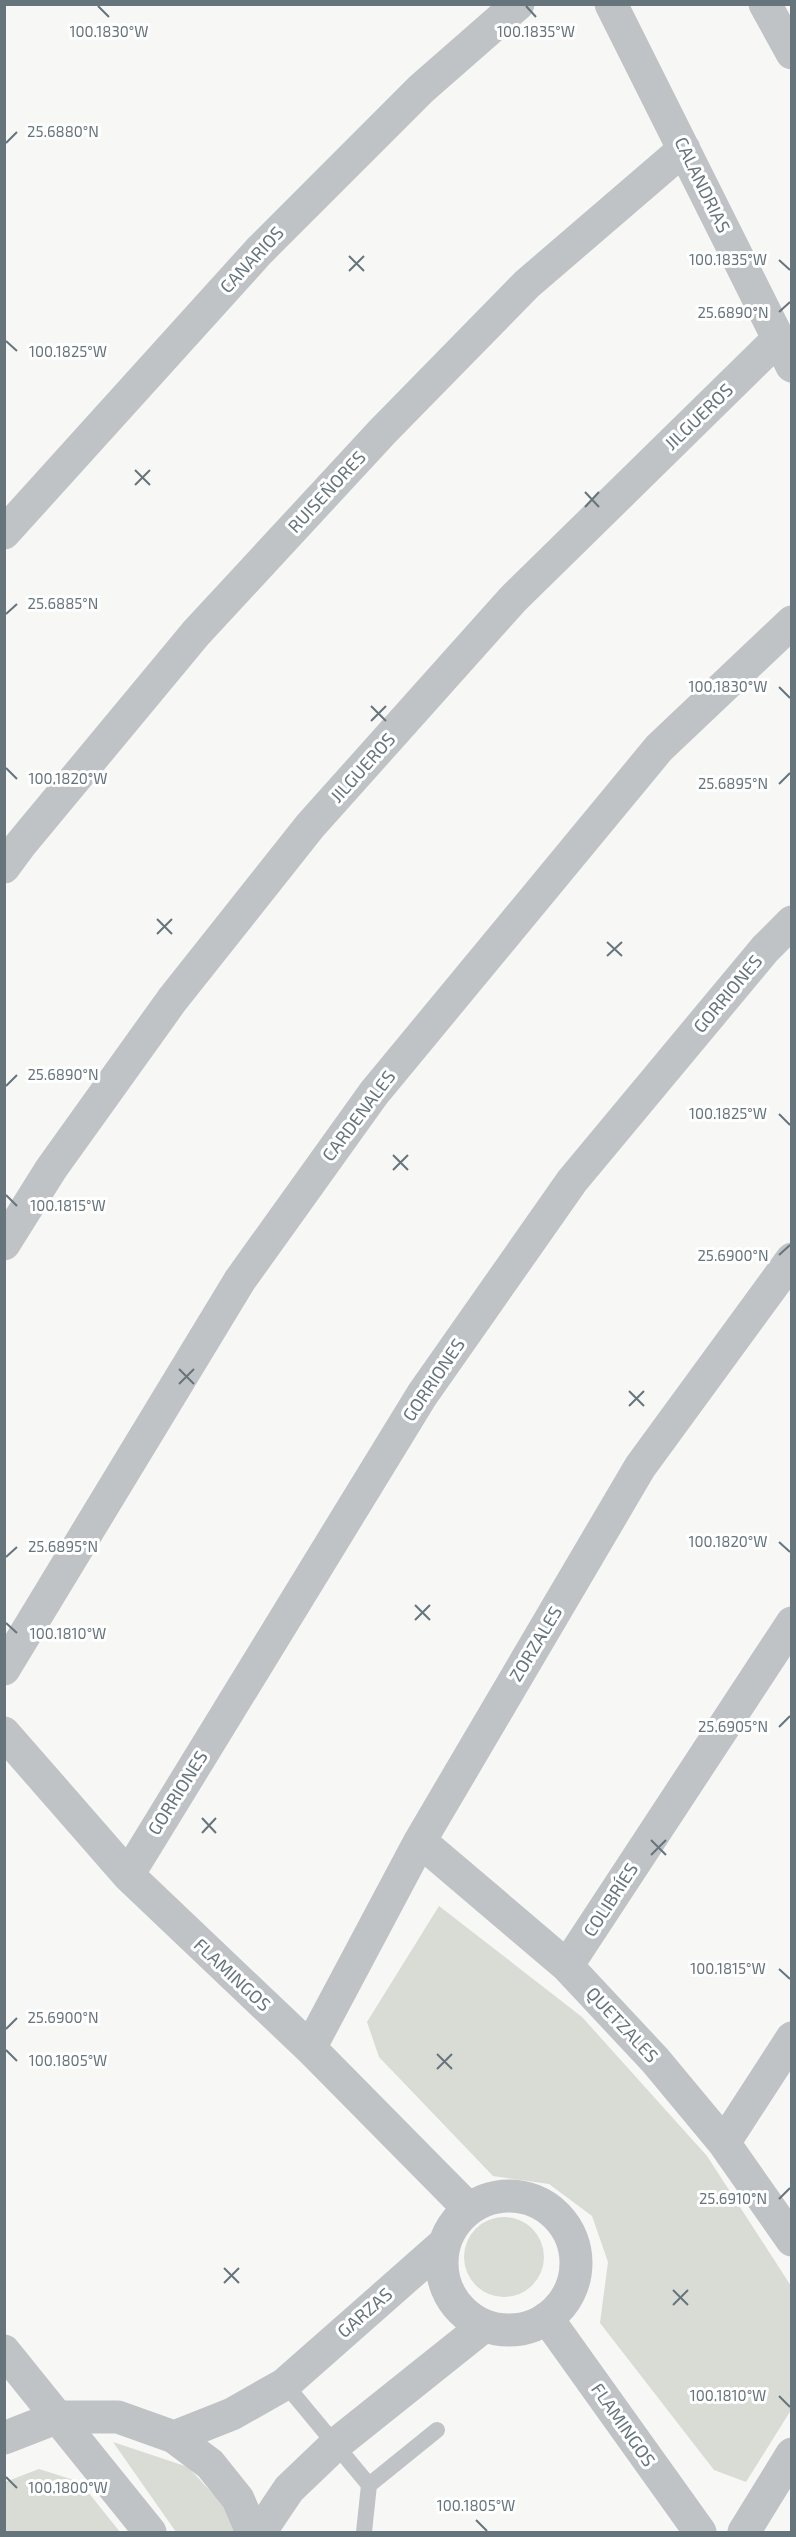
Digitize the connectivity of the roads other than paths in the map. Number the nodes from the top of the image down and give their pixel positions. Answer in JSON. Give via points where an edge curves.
{"nodes":[{"id":1,"x":518,"y":4,"type":"edge"},
{"id":2,"x":611,"y":4,"type":"edge"},
{"id":3,"x":765,"y":4,"type":"edge"},
{"id":4,"x":792,"y":53,"type":"edge"},
{"id":5,"x":684,"y":149,"type":"junction"},
{"id":6,"x":784,"y":353,"type":"edge"},
{"id":7,"x":4,"y":533,"type":"edge"},
{"id":8,"x":792,"y":622,"type":"edge"},
{"id":9,"x":4,"y":867,"type":"edge"},
{"id":10,"x":792,"y":922,"type":"edge"},
{"id":11,"x":4,"y":1244,"type":"edge"},
{"id":12,"x":792,"y":1259,"type":"edge"},
{"id":13,"x":792,"y":1623,"type":"edge"},
{"id":14,"x":4,"y":1668,"type":"edge"},
{"id":15,"x":4,"y":1733,"type":"edge"},
{"id":16,"x":420,"y":1841,"type":"junction"},
{"id":17,"x":128,"y":1875,"type":"junction"},
{"id":18,"x":567,"y":1966,"type":"junction"},
{"id":19,"x":792,"y":2038,"type":"edge"},
{"id":20,"x":310,"y":2048,"type":"junction"},
{"id":21,"x":724,"y":2143,"type":"junction"},
{"id":22,"x":469,"y":2209,"type":"junction"},
{"id":23,"x":792,"y":2240,"type":"edge"},
{"id":24,"x":445,"y":2243,"type":"junction"},
{"id":25,"x":547,"y":2318,"type":"junction"},
{"id":26,"x":484,"y":2326,"type":"junction"},
{"id":27,"x":4,"y":2351,"type":"edge"},
{"id":28,"x":285,"y":2384,"type":"junction"},
{"id":29,"x":58,"y":2417,"type":"junction"},
{"id":30,"x":437,"y":2430,"type":"dead end"},
{"id":31,"x":174,"y":2437,"type":"junction"},
{"id":32,"x":4,"y":2438,"type":"edge"},
{"id":33,"x":335,"y":2445,"type":"junction"},
{"id":34,"x":792,"y":2454,"type":"edge"},
{"id":35,"x":369,"y":2485,"type":"junction"},
{"id":36,"x":150,"y":2532,"type":"edge"},
{"id":37,"x":252,"y":2532,"type":"edge"},
{"id":38,"x":260,"y":2532,"type":"edge"},
{"id":39,"x":364,"y":2532,"type":"edge"},
{"id":40,"x":700,"y":2532,"type":"edge"},
{"id":41,"x":744,"y":2532,"type":"edge"}],
"edges":[{"from":1,"to":7,"type":"street","name":"CANARIOS","via":[[421,90],[259,251]]},
{"from":2,"to":5,"type":"street","name":"CALANDRIAS"},
{"from":3,"to":4,"type":"street"},
{"from":5,"to":6,"type":"street","name":"CALANDRIAS"},
{"from":5,"to":9,"type":"street","name":"RUISEÑORES","via":[[527,284],[383,432],[196,633]]},
{"from":6,"to":11,"type":"street","name":"JILGUEROS","via":[[513,599],[310,826],[172,1000],[51,1169]]},
{"from":8,"to":14,"type":"street","name":"CARDENALES","via":[[658,748],[374,1093],[240,1280]]},
{"from":10,"to":17,"type":"street","name":"GORRIONES","via":[[765,949],[572,1180],[422,1395]]},
{"from":12,"to":16,"type":"street","name":"ZORZALES","via":[[640,1467]]},
{"from":13,"to":18,"type":"street","name":"COLIBRÍES"},
{"from":15,"to":17,"type":"street","name":"FLAMINGOS"},
{"from":16,"to":18,"type":"street","name":"QUETZALES"},
{"from":16,"to":20,"type":"street","name":"ZORZALES"},
{"from":17,"to":20,"type":"street","name":"FLAMINGOS"},
{"from":18,"to":21,"type":"street","name":"QUETZALES","via":[[655,2060]]},
{"from":19,"to":21,"type":"street"},
{"from":20,"to":22,"type":"street","name":"FLAMINGOS"},
{"from":21,"to":23,"type":"street","name":"QUETZALES"},
{"from":22,"to":24,"type":"street","via":[[454,2224]]},
{"from":22,"to":25,"type":"street","via":[[488,2199],[530,2199],[549,2209],[563,2223],[573,2242],[576,2264],[562,2303]]},
{"from":24,"to":26,"type":"street","via":[[444,2283],[467,2316]]},
{"from":24,"to":28,"type":"street","name":"GARZAS"},
{"from":25,"to":26,"type":"street","via":[[528,2327],[506,2330]]},
{"from":25,"to":40,"type":"street","name":"FLAMINGOS"},
{"from":26,"to":33,"type":"street"},
{"from":27,"to":29,"type":"street"},
{"from":28,"to":31,"type":"street","name":"GARZAS","via":[[232,2414]]},
{"from":28,"to":33,"type":"lane"},
{"from":29,"to":31,"type":"street","via":[[118,2417]]},
{"from":29,"to":32,"type":"street"},
{"from":29,"to":36,"type":"street"},
{"from":30,"to":35,"type":"lane"},
{"from":31,"to":37,"type":"street","via":[[210,2464],[238,2499]]},
{"from":33,"to":35,"type":"lane"},
{"from":33,"to":38,"type":"street","via":[[289,2489]]},
{"from":34,"to":41,"type":"street"},
{"from":35,"to":39,"type":"lane"}]}
